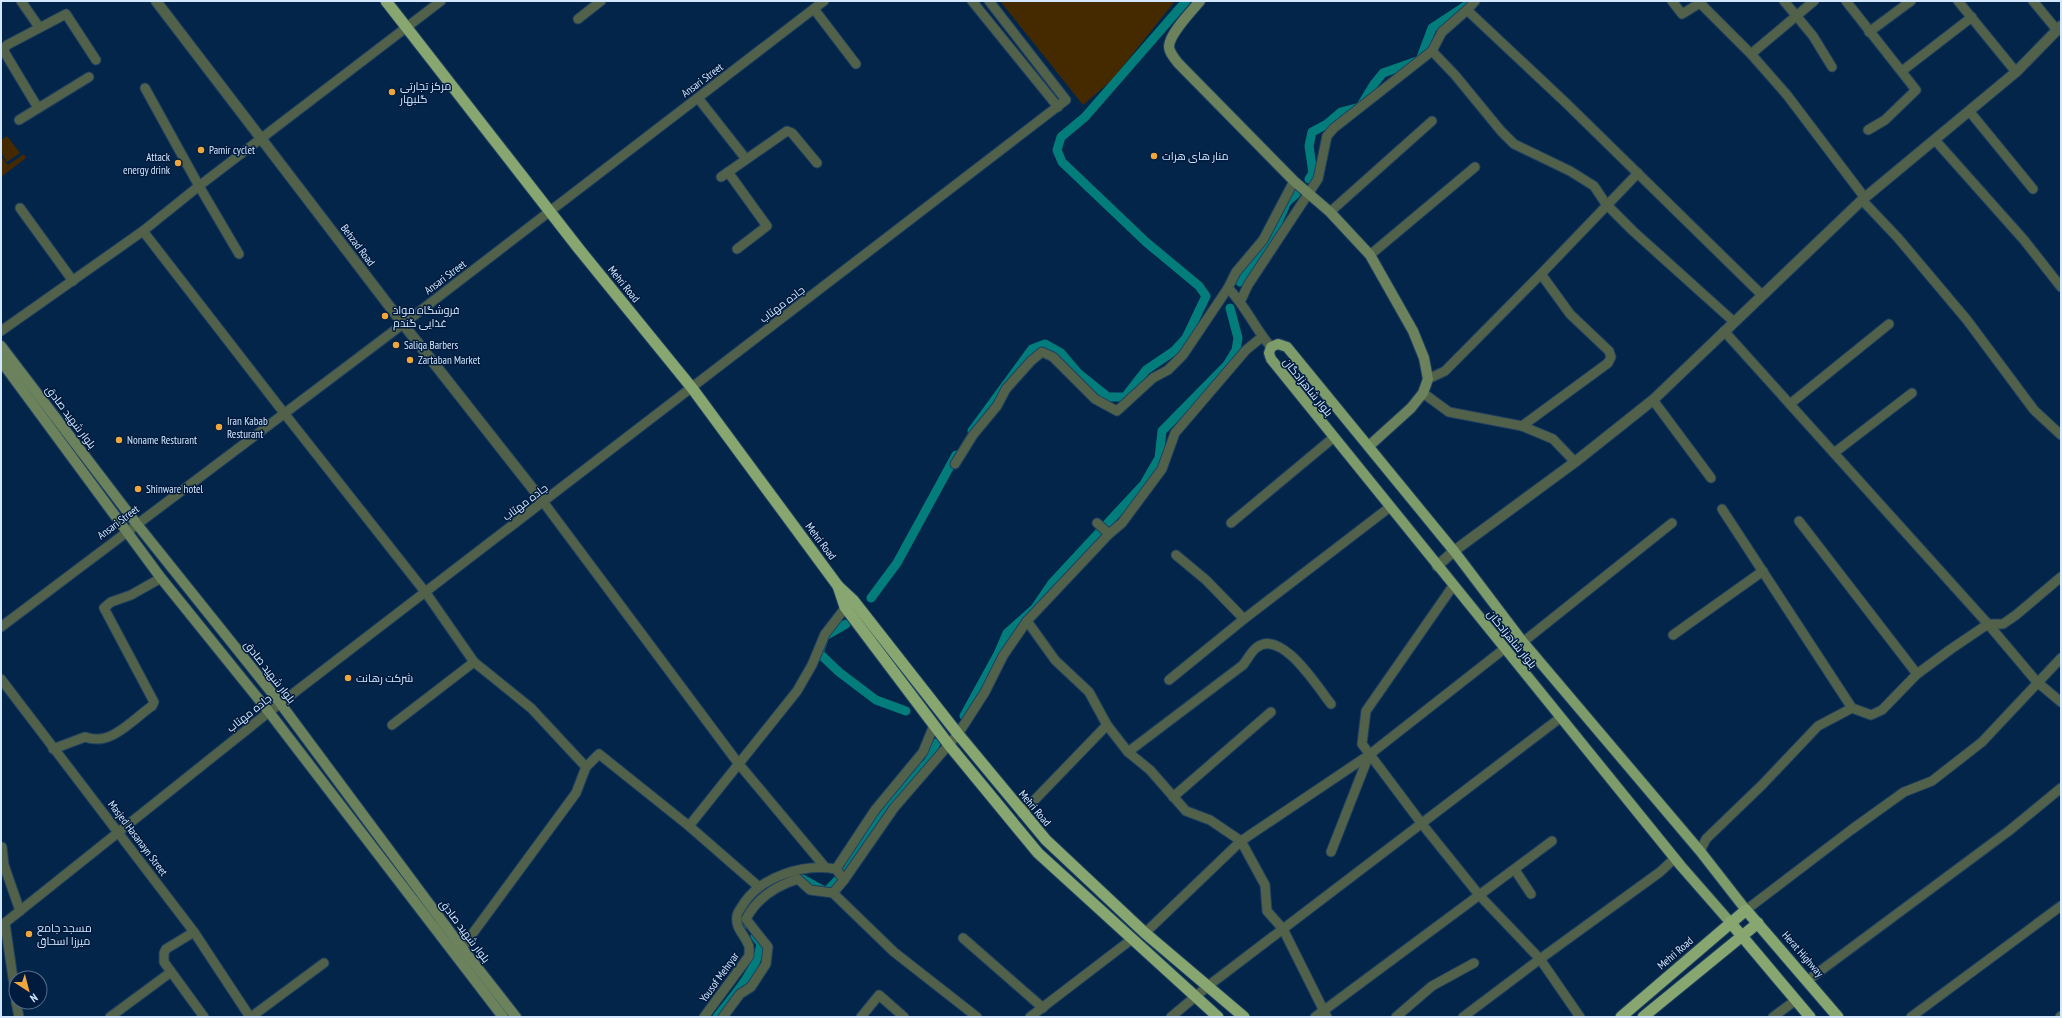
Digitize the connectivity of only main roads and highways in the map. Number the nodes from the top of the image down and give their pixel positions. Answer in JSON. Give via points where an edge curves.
{"nodes":[{"id":1,"x":386,"y":1,"type":"edge"},
{"id":2,"x":1200,"y":1,"type":"edge"},
{"id":3,"x":1,"y":346,"type":"edge"},
{"id":4,"x":1,"y":361,"type":"edge"},
{"id":5,"x":1369,"y":446,"type":"junction"},
{"id":6,"x":838,"y":586,"type":"junction"},
{"id":7,"x":1746,"y":910,"type":"junction"},
{"id":8,"x":1730,"y":922,"type":"junction"},
{"id":9,"x":1758,"y":922,"type":"junction"},
{"id":10,"x":1741,"y":935,"type":"junction"},
{"id":11,"x":503,"y":1017,"type":"edge"},
{"id":12,"x":516,"y":1017,"type":"edge"},
{"id":13,"x":1218,"y":1017,"type":"edge"},
{"id":14,"x":1244,"y":1017,"type":"edge"},
{"id":15,"x":1621,"y":1017,"type":"edge"},
{"id":16,"x":1643,"y":1017,"type":"edge"},
{"id":17,"x":1810,"y":1017,"type":"edge"},
{"id":18,"x":1838,"y":1017,"type":"edge"}],
"edges":[{"from":1,"to":6,"type":"highway","name":"Mehri Road","via":[[550,212],[692,388]]},
{"from":2,"to":5,"type":"main road","via":[[1172,36],[1169,46],[1171,53],[1294,181],[1330,212],[1370,255],[1413,331],[1424,358],[1428,379],[1423,393],[1411,408]]},
{"from":3,"to":12,"type":"main road","name":"بلوار شهید صادق","via":[[136,523],[280,704]]},
{"from":4,"to":11,"type":"main road","name":"بلوار شهید صادق","via":[[161,578],[269,712]]},
{"from":5,"to":7,"type":"main road","name":"بلوار شاهزادگان","via":[[1523,642],[1700,851]]},
{"from":5,"to":8,"type":"main road","name":"بلوار شاهزادگان","via":[[1287,347],[1278,344],[1271,346],[1271,360],[1333,438],[1560,718]]},
{"from":6,"to":13,"type":"highway","name":"Mehri Road","via":[[845,607],[949,745],[1038,853]]},
{"from":6,"to":14,"type":"highway","name":"Mehri Road","via":[[853,600],[958,734],[1046,840],[1145,932]]},
{"from":7,"to":8,"type":"highway","name":"Mehri Road"},
{"from":7,"to":9,"type":"highway","name":"Herat Highway"},
{"from":8,"to":10,"type":"highway"},
{"from":8,"to":15,"type":"highway","name":"Mehri Road"},
{"from":9,"to":10,"type":"highway"},
{"from":9,"to":18,"type":"highway","name":"Herat Highway"},
{"from":10,"to":16,"type":"highway"},
{"from":10,"to":17,"type":"highway"}]}
